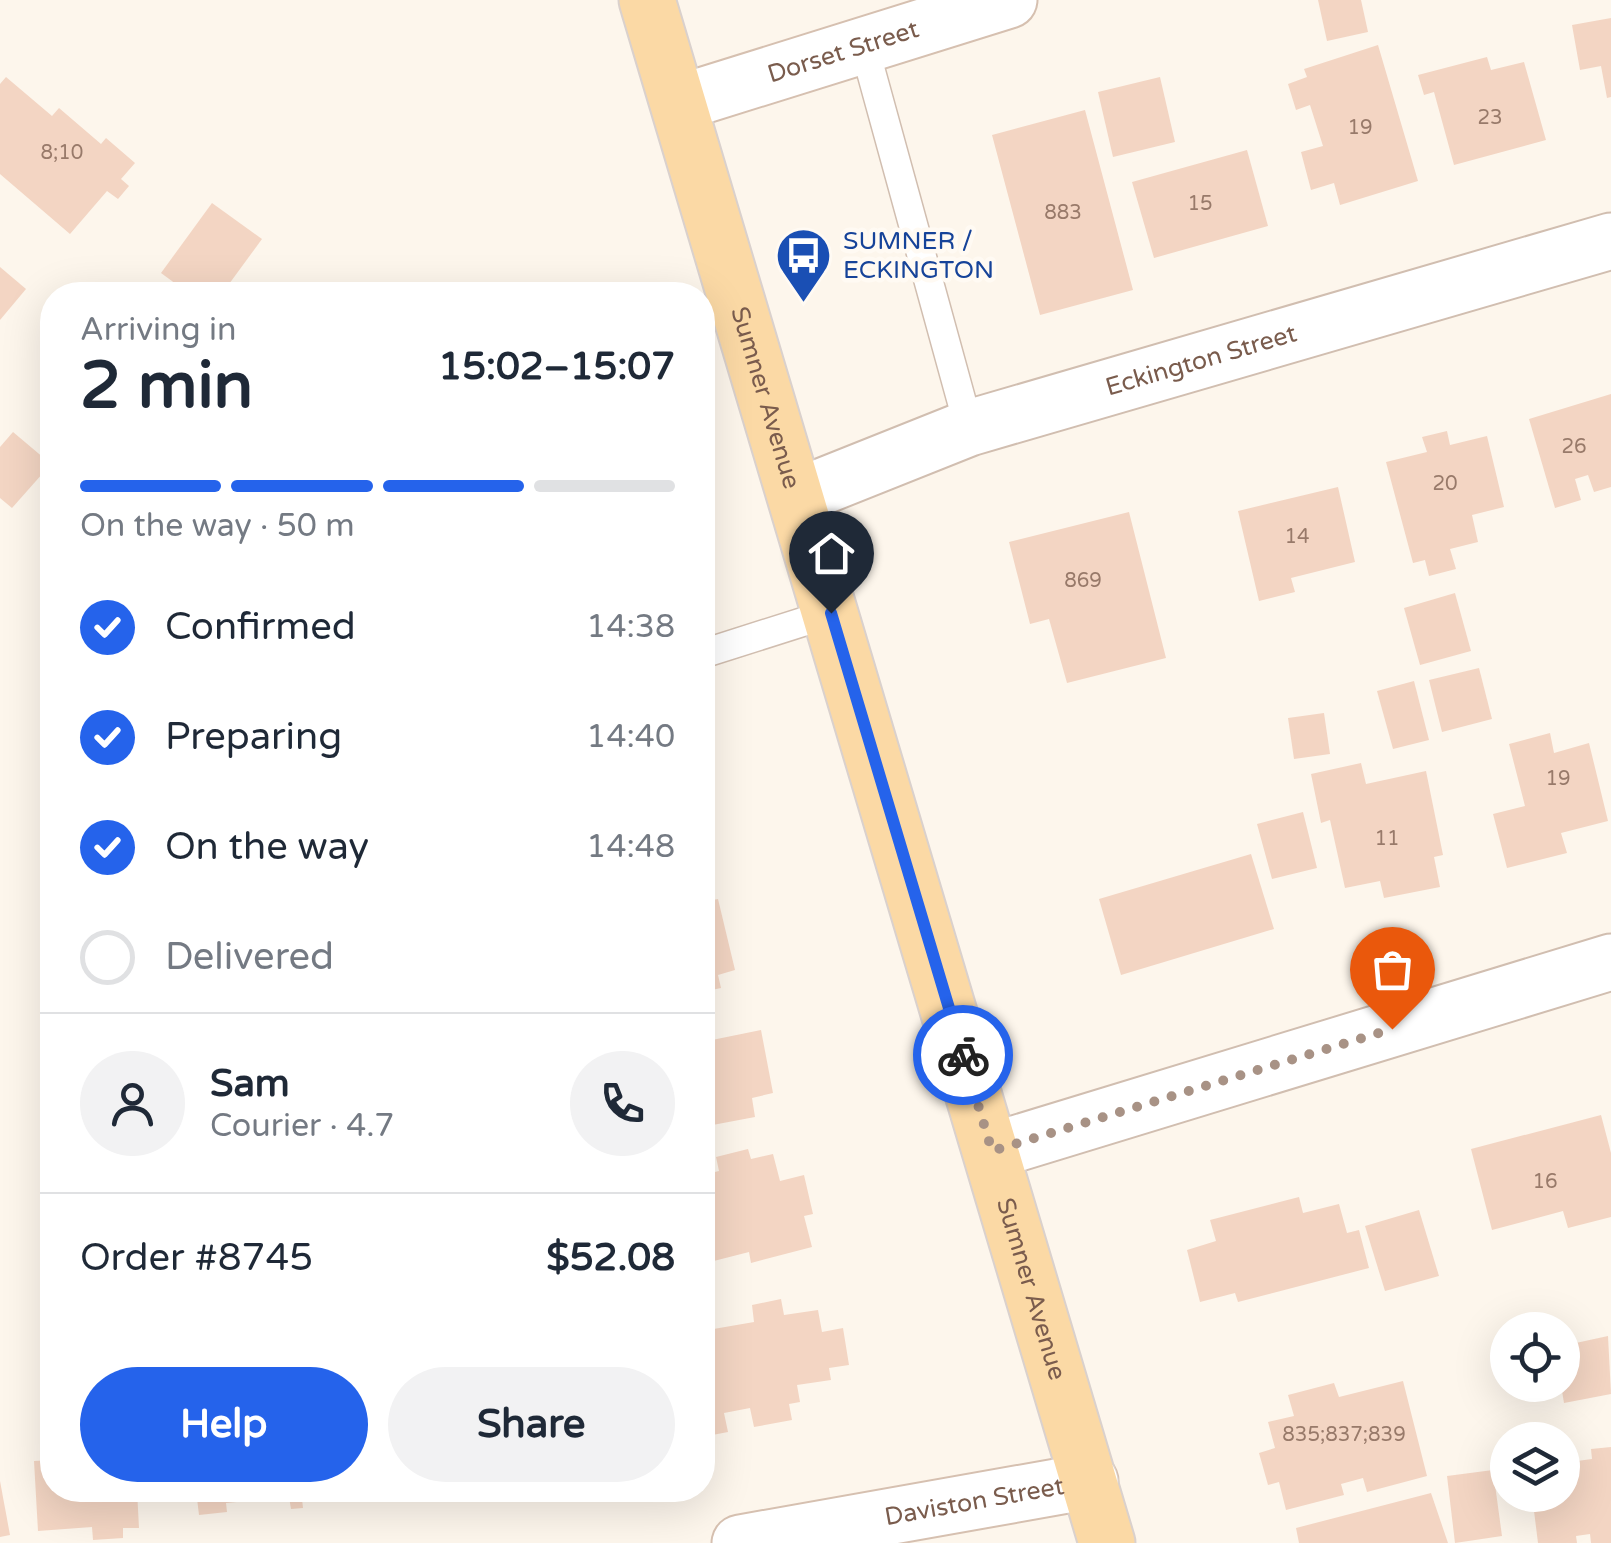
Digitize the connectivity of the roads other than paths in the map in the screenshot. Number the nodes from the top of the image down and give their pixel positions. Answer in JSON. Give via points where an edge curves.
{"nodes":[{"id":1,"x":648,"y":0,"type":"edge"},
{"id":2,"x":1009,"y":0,"type":"edge"},
{"id":3,"x":864,"y":46,"type":"junction"},
{"id":4,"x":679,"y":103,"type":"junction"},
{"id":5,"x":1611,"y":241,"type":"edge"},
{"id":6,"x":969,"y":428,"type":"junction"},
{"id":7,"x":796,"y":497,"type":"junction"},
{"id":8,"x":831,"y":613,"type":"junction"},
{"id":9,"x":715,"y":650,"type":"edge"},
{"id":10,"x":1611,"y":962,"type":"edge"},
{"id":11,"x":992,"y":1151,"type":"junction"},
{"id":12,"x":1090,"y":1481,"type":"junction"},
{"id":13,"x":740,"y":1543,"type":"edge"},
{"id":14,"x":1108,"y":1543,"type":"edge"}],
"edges":[{"from":1,"to":4,"type":"main road","name":"Sumner Avenue"},
{"from":2,"to":3,"type":"street","name":"Dorset Street"},
{"from":3,"to":4,"type":"street","name":"Dorset Street"},
{"from":3,"to":6,"type":"lane"},
{"from":4,"to":7,"type":"main road","name":"Sumner Avenue"},
{"from":5,"to":6,"type":"street","name":"Eckington Street"},
{"from":6,"to":7,"type":"street","name":"Eckington Street"},
{"from":7,"to":8,"type":"main road","name":"Sumner Avenue"},
{"from":8,"to":9,"type":"lane"},
{"from":8,"to":11,"type":"main road","name":"Sumner Avenue"},
{"from":10,"to":11,"type":"street"},
{"from":11,"to":12,"type":"main road","name":"Sumner Avenue"},
{"from":12,"to":13,"type":"street","name":"Daviston Street"},
{"from":12,"to":14,"type":"main road","name":"Sumner Avenue"}]}
